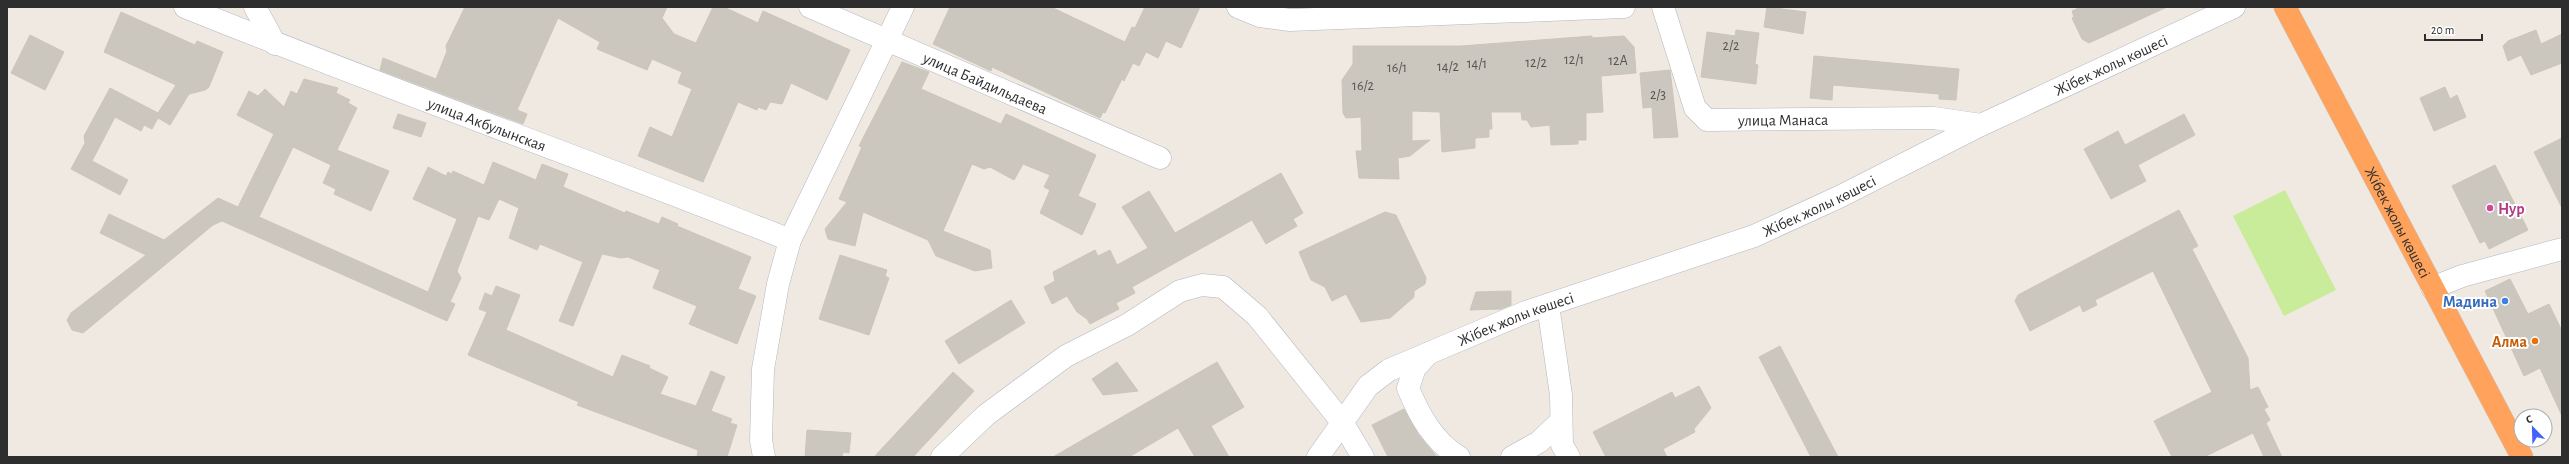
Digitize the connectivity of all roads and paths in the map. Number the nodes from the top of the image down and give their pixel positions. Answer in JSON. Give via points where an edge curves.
{"nodes":[{"id":1,"x":185,"y":7,"type":"edge"},
{"id":2,"x":254,"y":7,"type":"edge"},
{"id":3,"x":810,"y":7,"type":"edge"},
{"id":4,"x":903,"y":7,"type":"edge"},
{"id":5,"x":1238,"y":7,"type":"edge"},
{"id":6,"x":1624,"y":7,"type":"edge"},
{"id":7,"x":1663,"y":7,"type":"edge"},
{"id":8,"x":2234,"y":7,"type":"edge"},
{"id":9,"x":2285,"y":7,"type":"edge"},
{"id":10,"x":1264,"y":12,"type":"edge"},
{"id":11,"x":888,"y":40,"type":"junction"},
{"id":12,"x":275,"y":44,"type":"junction"},
{"id":13,"x":1981,"y":125,"type":"junction"},
{"id":14,"x":1160,"y":158,"type":"dead end"},
{"id":15,"x":790,"y":240,"type":"junction"},
{"id":16,"x":2562,"y":249,"type":"edge"},
{"id":17,"x":2432,"y":288,"type":"junction"},
{"id":18,"x":1548,"y":305,"type":"junction"},
{"id":19,"x":1429,"y":353,"type":"junction"},
{"id":20,"x":1561,"y":421,"type":"junction"},
{"id":21,"x":1342,"y":422,"type":"junction"},
{"id":22,"x":1565,"y":451,"type":"edge"},
{"id":23,"x":764,"y":457,"type":"edge"},
{"id":24,"x":942,"y":457,"type":"edge"},
{"id":25,"x":1318,"y":457,"type":"edge"},
{"id":26,"x":1363,"y":457,"type":"edge"},
{"id":27,"x":1459,"y":457,"type":"edge"},
{"id":28,"x":1512,"y":457,"type":"edge"},
{"id":29,"x":2522,"y":457,"type":"edge"}],
"edges":[{"from":1,"to":12,"type":"street","name":"улица Акбулынская"},
{"from":2,"to":12,"type":"street"},
{"from":3,"to":11,"type":"street","name":"улица Байдильдаева"},
{"from":4,"to":11,"type":"street"},
{"from":5,"to":10,"type":"street","via":[[1260,16]]},
{"from":6,"to":10,"type":"street","via":[[1333,20]]},
{"from":7,"to":13,"type":"street","name":"улица Манаса","via":[[1692,102],[1708,120],[1934,118]]},
{"from":8,"to":13,"type":"street","name":"Жібек жолы көшесі"},
{"from":9,"to":17,"type":"highway","name":"Жібек жолы көшесі"},
{"from":11,"to":14,"type":"street","name":"улица Байдильдаева"},
{"from":11,"to":15,"type":"street"},
{"from":12,"to":15,"type":"street","name":"улица Акбулынская","via":[[479,123],[676,194]]},
{"from":13,"to":18,"type":"street","name":"Жібек жолы көшесі","via":[[1839,197],[1754,236]]},
{"from":15,"to":23,"type":"street","via":[[778,284],[763,369],[761,440]]},
{"from":16,"to":17,"type":"street","name":"Жібек жолы көшесі","via":[[2462,276]]},
{"from":17,"to":29,"type":"highway","name":"Жібек жолы көшесі"},
{"from":18,"to":19,"type":"street","name":"Жібек жолы көшесі"},
{"from":18,"to":20,"type":"street"},
{"from":19,"to":21,"type":"street","name":"Жібек жолы көшесі","via":[[1389,370],[1368,386]]},
{"from":19,"to":27,"type":"street","via":[[1415,368],[1408,388],[1420,416],[1446,449]]},
{"from":20,"to":22,"type":"street"},
{"from":20,"to":28,"type":"street","via":[[1539,442]]},
{"from":21,"to":24,"type":"street","via":[[1257,316],[1223,287],[1202,285],[1180,291],[1127,325],[1066,356],[986,415]]},
{"from":21,"to":25,"type":"street","name":"Жібек жолы көшесі"},
{"from":21,"to":26,"type":"street"}]}
